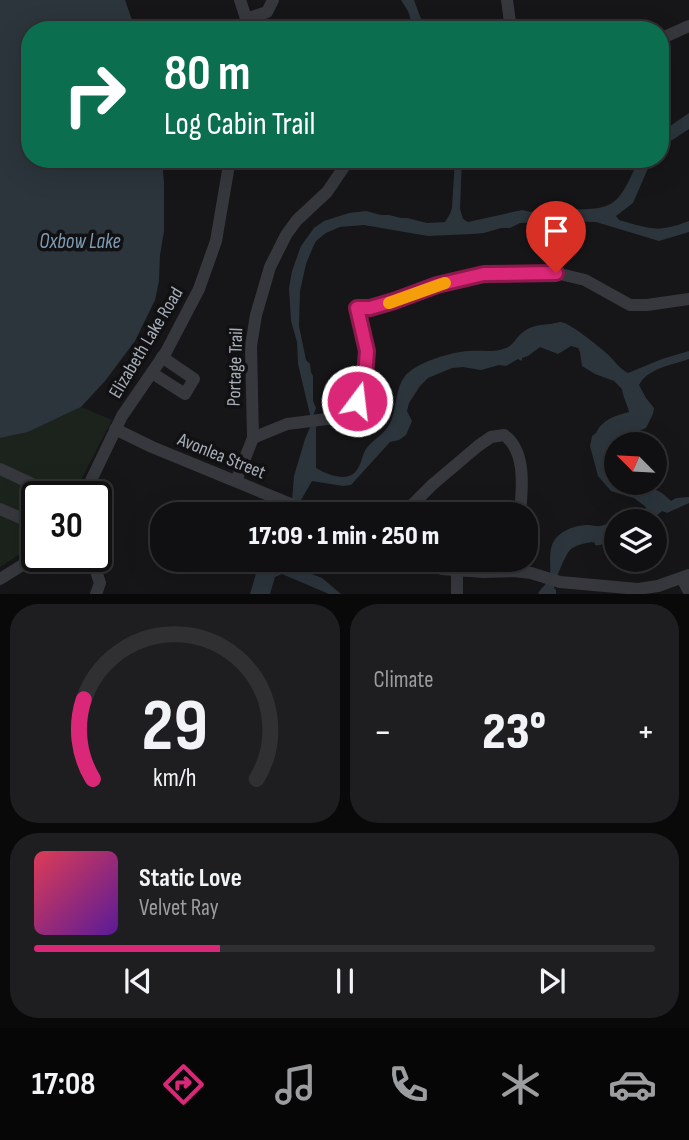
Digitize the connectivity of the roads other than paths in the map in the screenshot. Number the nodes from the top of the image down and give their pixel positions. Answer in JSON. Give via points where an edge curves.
{"nodes":[{"id":1,"x":240,"y":0,"type":"edge"},
{"id":2,"x":272,"y":0,"type":"edge"},
{"id":3,"x":507,"y":0,"type":"edge"},
{"id":4,"x":246,"y":21,"type":"edge"},
{"id":5,"x":252,"y":21,"type":"edge"},
{"id":6,"x":510,"y":21,"type":"edge"},
{"id":7,"x":689,"y":26,"type":"edge"},
{"id":8,"x":669,"y":35,"type":"edge"},
{"id":9,"x":229,"y":168,"type":"edge"},
{"id":10,"x":344,"y":168,"type":"edge"},
{"id":11,"x":689,"y":299,"type":"edge"},
{"id":12,"x":162,"y":357,"type":"junction"},
{"id":13,"x":152,"y":373,"type":"junction"},
{"id":14,"x":115,"y":429,"type":"junction"},
{"id":15,"x":253,"y":438,"type":"junction"},
{"id":16,"x":0,"y":469,"type":"edge"},
{"id":17,"x":26,"y":481,"type":"edge"},
{"id":18,"x":91,"y":481,"type":"edge"},
{"id":19,"x":236,"y":481,"type":"junction"},
{"id":20,"x":287,"y":502,"type":"edge"},
{"id":21,"x":415,"y":502,"type":"edge"},
{"id":22,"x":521,"y":502,"type":"edge"},
{"id":23,"x":0,"y":509,"type":"edge"},
{"id":24,"x":21,"y":518,"type":"edge"},
{"id":25,"x":21,"y":566,"type":"edge"},
{"id":26,"x":97,"y":572,"type":"edge"},
{"id":27,"x":457,"y":572,"type":"edge"},
{"id":28,"x":532,"y":572,"type":"edge"},
{"id":29,"x":686,"y":577,"type":"edge"},
{"id":30,"x":0,"y":579,"type":"edge"},
{"id":31,"x":689,"y":592,"type":"edge"},
{"id":32,"x":96,"y":594,"type":"edge"},
{"id":33,"x":457,"y":594,"type":"edge"}],
"edges":[{"from":1,"to":4,"type":"street"},
{"from":2,"to":5,"type":"street","via":[[267,12]]},
{"from":3,"to":6,"type":"street"},
{"from":7,"to":8,"type":"street"},
{"from":9,"to":12,"type":"street","name":"Elizabeth Lake Road","via":[[211,258],[188,313]]},
{"from":10,"to":15,"type":"street","name":"Portage Trail","via":[[291,228],[270,267],[251,346]]},
{"from":11,"to":15,"type":"street","via":[[630,305],[585,279],[556,273],[484,274],[357,308],[367,351],[357,401],[335,418],[287,424]]},
{"from":12,"to":13,"type":"street","name":"Elizabeth Lake Road"},
{"from":12,"to":13,"type":"street","via":[[194,379],[185,394]]},
{"from":13,"to":14,"type":"street","name":"Elizabeth Lake Road"},
{"from":14,"to":18,"type":"street","name":"Elizabeth Lake Road"},
{"from":14,"to":19,"type":"street","name":"Avonlea Street"},
{"from":15,"to":19,"type":"street"},
{"from":16,"to":17,"type":"street"},
{"from":19,"to":20,"type":"street","name":"Avonlea Street"},
{"from":21,"to":22,"type":"street","via":[[478,446],[504,435],[515,446],[520,464]]},
{"from":23,"to":24,"type":"street"},
{"from":25,"to":30,"type":"street"},
{"from":26,"to":32,"type":"street","via":[[100,583]]},
{"from":27,"to":33,"type":"street"},
{"from":28,"to":29,"type":"street","via":[[560,582],[638,589]]},
{"from":29,"to":31,"type":"street"}]}
